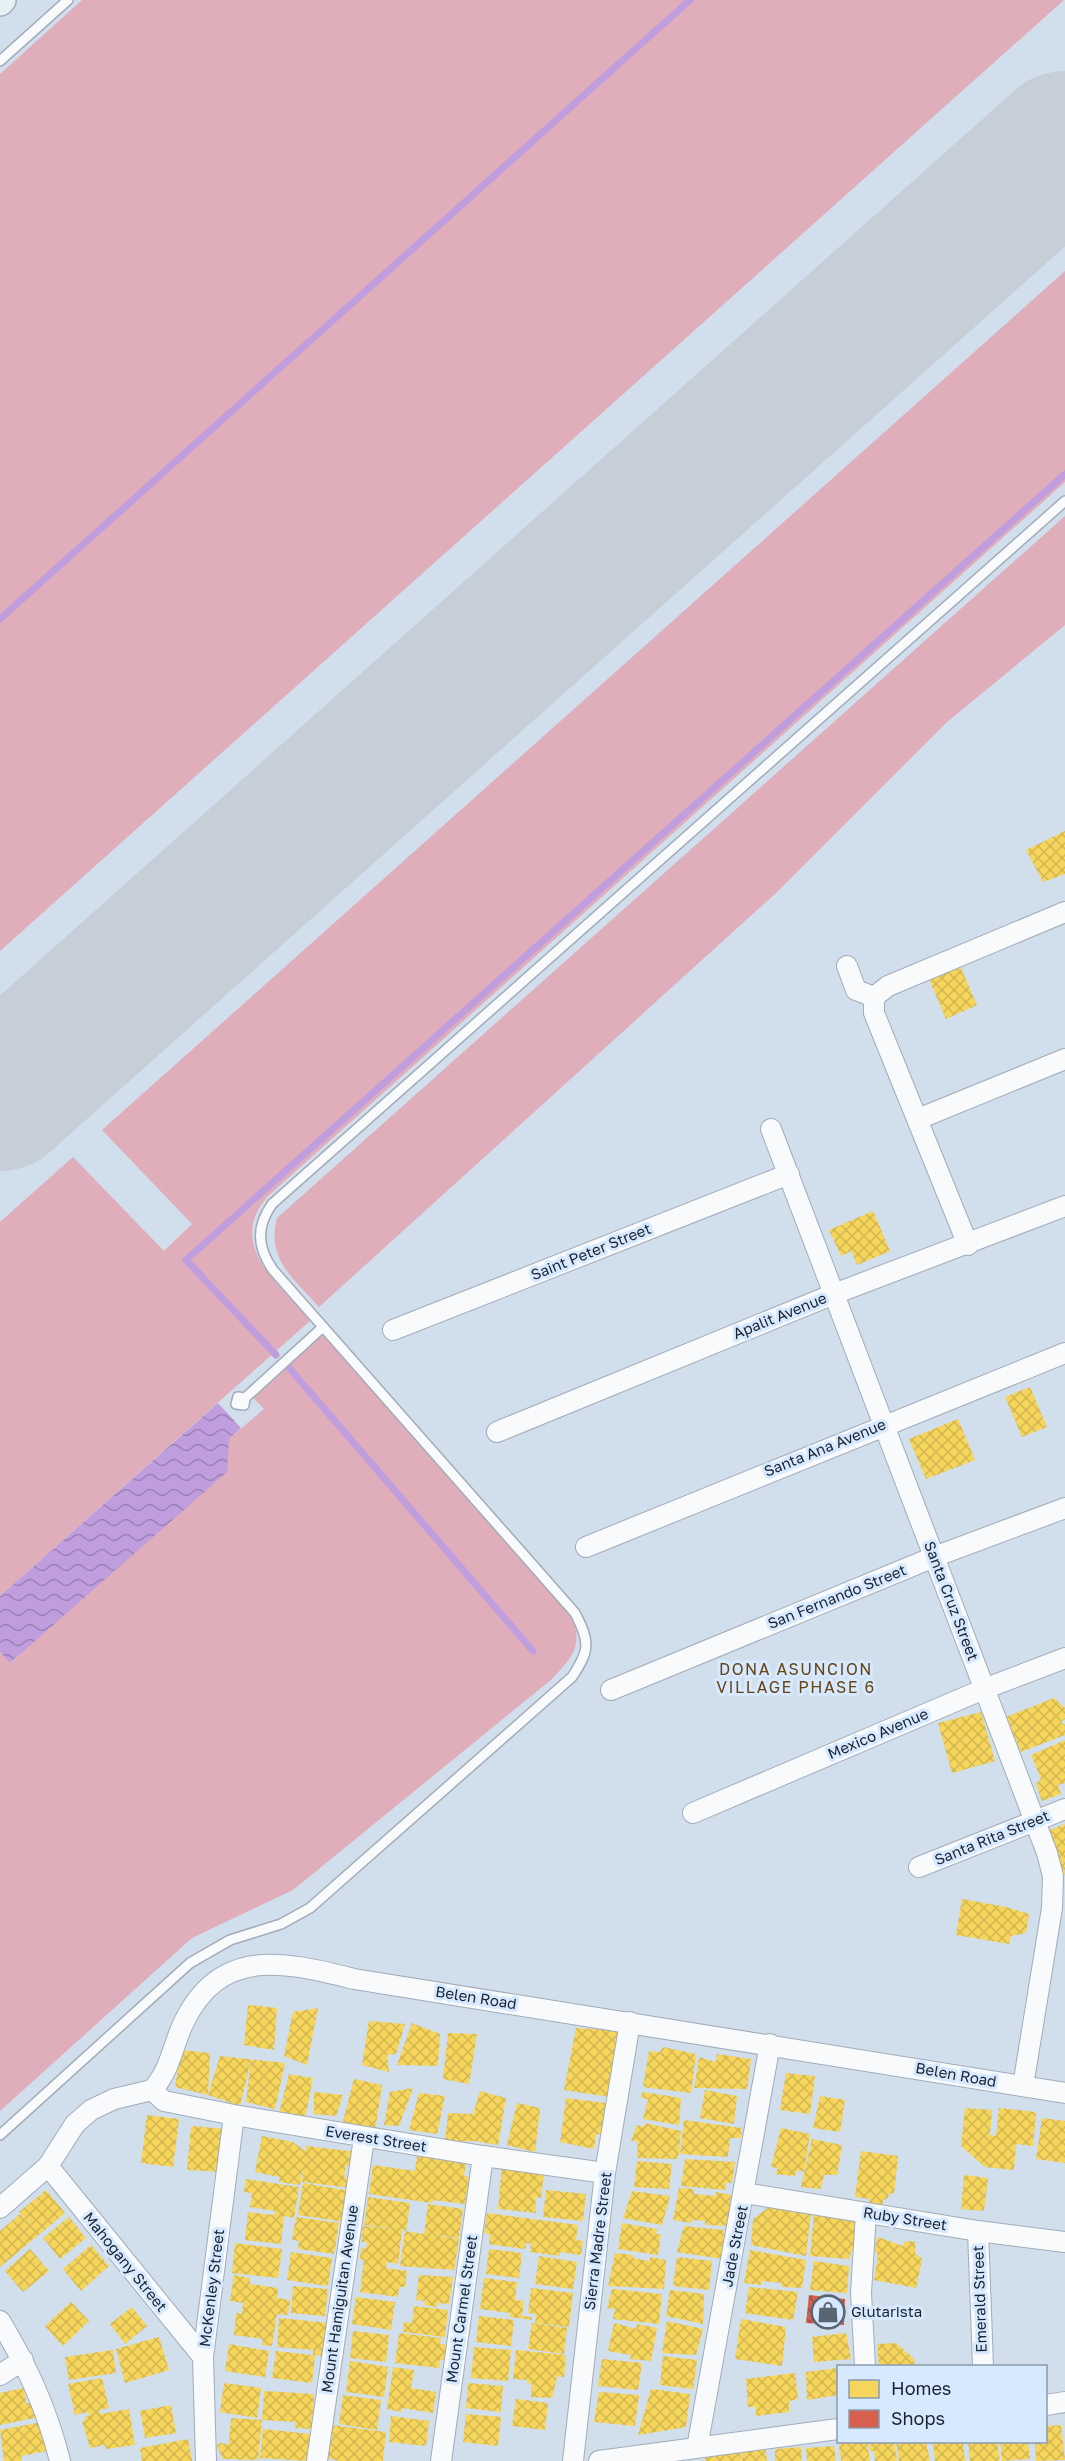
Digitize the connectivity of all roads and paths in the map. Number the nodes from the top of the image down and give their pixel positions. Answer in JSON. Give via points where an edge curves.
{"nodes":[{"id":1,"x":68,"y":0,"type":"edge"},
{"id":2,"x":0,"y":61,"type":"edge"},
{"id":3,"x":1065,"y":501,"type":"edge"},
{"id":4,"x":1065,"y":912,"type":"edge"},
{"id":5,"x":847,"y":966,"type":"dead end"},
{"id":6,"x":874,"y":997,"type":"junction"},
{"id":7,"x":1065,"y":1059,"type":"edge"},
{"id":8,"x":918,"y":1119,"type":"junction"},
{"id":9,"x":771,"y":1129,"type":"dead end"},
{"id":10,"x":789,"y":1174,"type":"junction"},
{"id":11,"x":1065,"y":1206,"type":"edge"},
{"id":12,"x":968,"y":1245,"type":"junction"},
{"id":13,"x":834,"y":1294,"type":"junction"},
{"id":14,"x":323,"y":1327,"type":"junction"},
{"id":15,"x":393,"y":1330,"type":"dead end"},
{"id":16,"x":1065,"y":1353,"type":"edge"},
{"id":17,"x":245,"y":1398,"type":"dead end"},
{"id":18,"x":884,"y":1424,"type":"junction"},
{"id":19,"x":497,"y":1432,"type":"dead end"},
{"id":20,"x":1065,"y":1508,"type":"edge"},
{"id":21,"x":586,"y":1546,"type":"dead end"},
{"id":22,"x":934,"y":1557,"type":"junction"},
{"id":23,"x":1065,"y":1658,"type":"edge"},
{"id":24,"x":984,"y":1689,"type":"junction"},
{"id":25,"x":611,"y":1690,"type":"dead end"},
{"id":26,"x":1065,"y":1809,"type":"edge"},
{"id":27,"x":693,"y":1813,"type":"dead end"},
{"id":28,"x":1034,"y":1820,"type":"junction"},
{"id":29,"x":920,"y":1867,"type":"dead end"},
{"id":30,"x":630,"y":2022,"type":"junction"},
{"id":31,"x":770,"y":2044,"type":"junction"},
{"id":32,"x":1023,"y":2086,"type":"junction"},
{"id":33,"x":152,"y":2091,"type":"junction"},
{"id":34,"x":1065,"y":2093,"type":"edge"},
{"id":35,"x":234,"y":2115,"type":"junction"},
{"id":36,"x":0,"y":2135,"type":"edge"},
{"id":37,"x":364,"y":2138,"type":"junction"},
{"id":38,"x":483,"y":2156,"type":"junction"},
{"id":39,"x":48,"y":2166,"type":"junction"},
{"id":40,"x":605,"y":2173,"type":"junction"},
{"id":41,"x":745,"y":2193,"type":"junction"},
{"id":42,"x":0,"y":2208,"type":"edge"},
{"id":43,"x":866,"y":2213,"type":"junction"},
{"id":44,"x":978,"y":2231,"type":"junction"},
{"id":45,"x":1065,"y":2242,"type":"edge"},
{"id":46,"x":0,"y":2321,"type":"edge"},
{"id":47,"x":202,"y":2357,"type":"junction"},
{"id":48,"x":23,"y":2360,"type":"junction"},
{"id":49,"x":865,"y":2365,"type":"edge"},
{"id":50,"x":983,"y":2365,"type":"edge"},
{"id":51,"x":0,"y":2375,"type":"edge"},
{"id":52,"x":1065,"y":2402,"type":"edge"},
{"id":53,"x":1047,"y":2405,"type":"edge"},
{"id":54,"x":837,"y":2429,"type":"edge"},
{"id":55,"x":697,"y":2448,"type":"junction"},
{"id":56,"x":60,"y":2461,"type":"edge"},
{"id":57,"x":206,"y":2461,"type":"edge"},
{"id":58,"x":316,"y":2461,"type":"edge"},
{"id":59,"x":441,"y":2461,"type":"edge"},
{"id":60,"x":573,"y":2461,"type":"edge"},
{"id":61,"x":599,"y":2461,"type":"edge"}],
"edges":[{"from":1,"to":2,"type":"lane"},
{"from":3,"to":14,"type":"lane","via":[[273,1204],[259,1230],[263,1257]]},
{"from":4,"to":6,"type":"street","via":[[888,986]]},
{"from":5,"to":6,"type":"street","via":[[856,990]]},
{"from":6,"to":8,"type":"street","via":[[874,1013]]},
{"from":7,"to":8,"type":"street"},
{"from":8,"to":12,"type":"street"},
{"from":9,"to":10,"type":"street","name":"Santa Cruz Street"},
{"from":10,"to":13,"type":"street","name":"Santa Cruz Street"},
{"from":10,"to":15,"type":"street","name":"Saint Peter Street"},
{"from":11,"to":12,"type":"street","name":"Apalit Avenue"},
{"from":12,"to":13,"type":"street","name":"Apalit Avenue"},
{"from":13,"to":18,"type":"street","name":"Santa Cruz Street"},
{"from":13,"to":19,"type":"street","name":"Apalit Avenue"},
{"from":14,"to":17,"type":"lane"},
{"from":14,"to":36,"type":"lane","via":[[575,1612],[587,1650],[572,1677],[310,1908],[281,1924],[230,1940],[190,1963]]},
{"from":16,"to":18,"type":"street","name":"Santa Ana Avenue"},
{"from":18,"to":21,"type":"street","name":"Santa Ana Avenue"},
{"from":18,"to":22,"type":"street","name":"Santa Cruz Street"},
{"from":20,"to":22,"type":"street","name":"San Fernando Street"},
{"from":22,"to":24,"type":"street","name":"Santa Cruz Street"},
{"from":22,"to":25,"type":"street","name":"San Fernando Street"},
{"from":23,"to":24,"type":"street","name":"Mexico Avenue"},
{"from":24,"to":27,"type":"street","name":"Mexico Avenue"},
{"from":24,"to":28,"type":"street","name":"Santa Cruz Street"},
{"from":26,"to":28,"type":"street","name":"Santa Rita Street"},
{"from":28,"to":29,"type":"street","name":"Santa Rita Street"},
{"from":28,"to":32,"type":"street","name":"Santa Cruz Street","via":[[1047,1853],[1054,1892]]},
{"from":30,"to":31,"type":"street","name":"Belen Road"},
{"from":30,"to":33,"type":"street","name":"Belen Road","via":[[354,1979],[298,1966],[251,1965],[229,1972],[211,1984],[198,2000],[183,2023],[167,2072]]},
{"from":30,"to":40,"type":"street","name":"Sierra Madre Street"},
{"from":31,"to":32,"type":"street","name":"Belen Road"},
{"from":31,"to":41,"type":"street","name":"Jade Street"},
{"from":32,"to":34,"type":"street","name":"Belen Road"},
{"from":33,"to":35,"type":"street","name":"Everest Street","via":[[164,2101]]},
{"from":33,"to":39,"type":"street","via":[[114,2098],[91,2110],[75,2124]]},
{"from":35,"to":37,"type":"street","name":"Everest Street"},
{"from":35,"to":47,"type":"street","name":"McKenley Street"},
{"from":37,"to":38,"type":"street","name":"Everest Street"},
{"from":37,"to":58,"type":"street","name":"Mount Hamiguitan Avenue"},
{"from":38,"to":40,"type":"street","name":"Everest Street"},
{"from":38,"to":59,"type":"street","name":"Mount Carmel Street"},
{"from":39,"to":42,"type":"street"},
{"from":39,"to":47,"type":"street","name":"Mahogany Street"},
{"from":40,"to":60,"type":"street","name":"Sierra Madre Street"},
{"from":41,"to":43,"type":"street","name":"Ruby Street"},
{"from":41,"to":55,"type":"street","name":"Jade Street"},
{"from":43,"to":44,"type":"street","name":"Ruby Street"},
{"from":43,"to":49,"type":"street","via":[[861,2293]]},
{"from":44,"to":45,"type":"street","name":"Ruby Street"},
{"from":44,"to":50,"type":"street","name":"Emerald Street"},
{"from":46,"to":48,"type":"street"},
{"from":47,"to":57,"type":"street","name":"McKenley Street"},
{"from":48,"to":51,"type":"street"},
{"from":48,"to":56,"type":"street","via":[[50,2423]]},
{"from":52,"to":53,"type":"street"},
{"from":54,"to":55,"type":"street"},
{"from":55,"to":61,"type":"street"}]}
